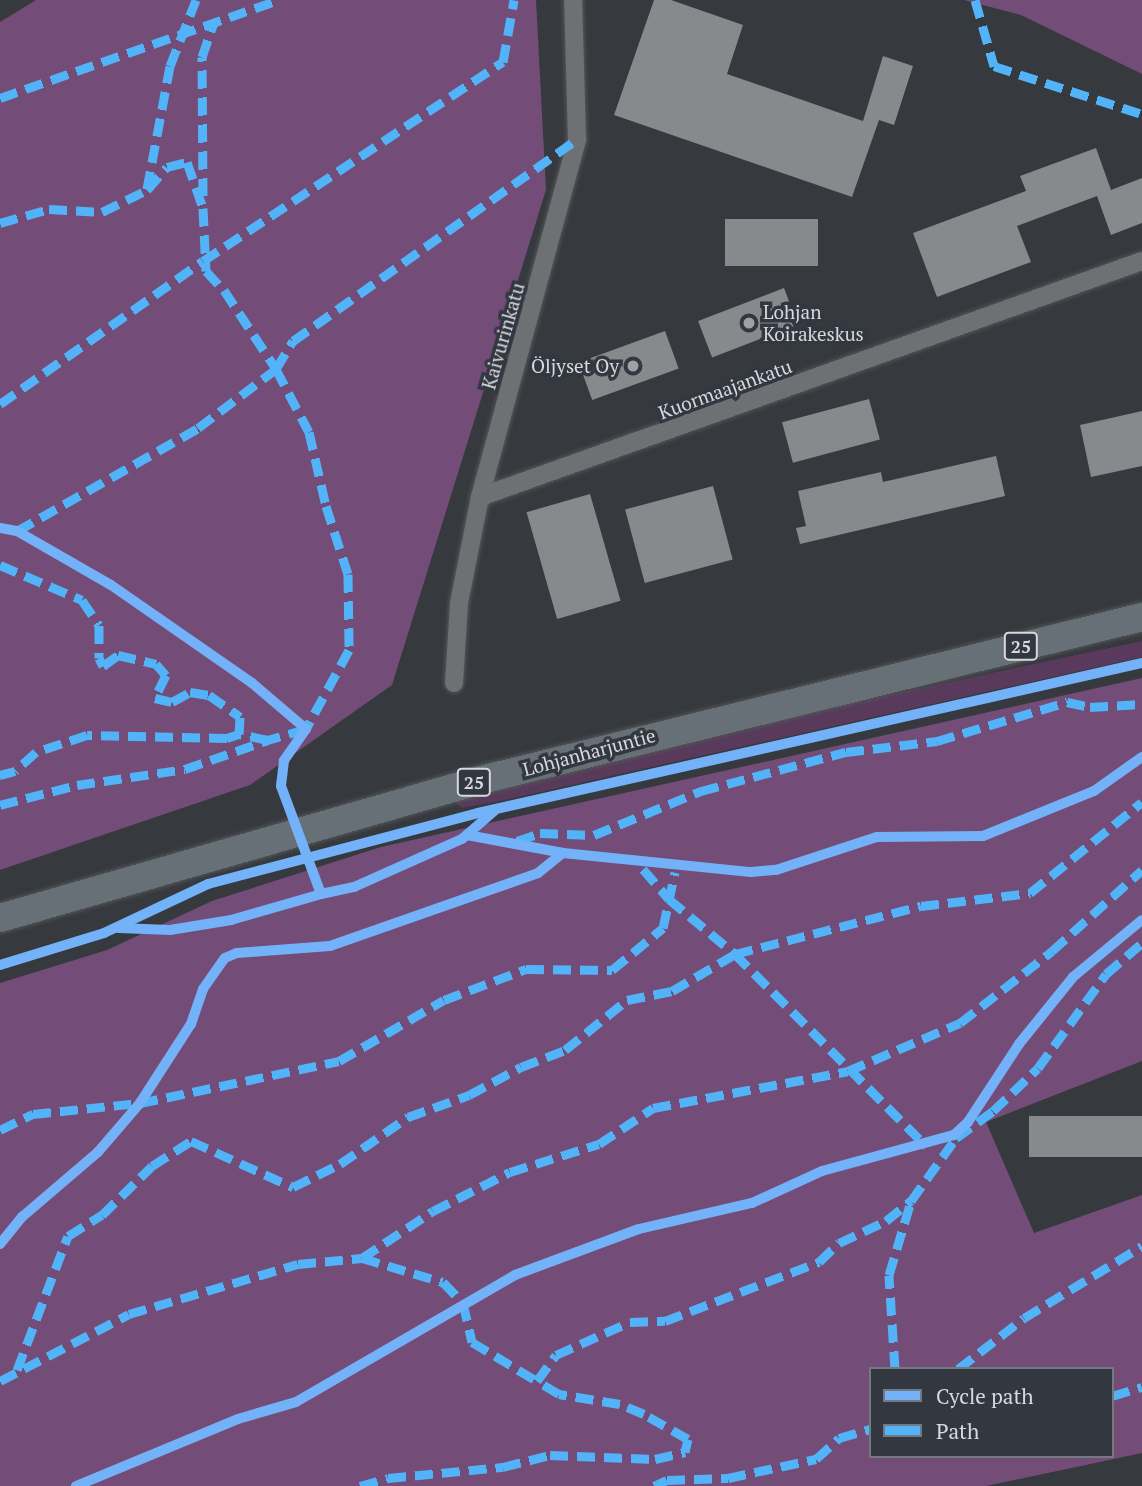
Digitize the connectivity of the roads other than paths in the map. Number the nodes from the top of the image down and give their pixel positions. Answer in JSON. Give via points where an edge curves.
{"nodes":[{"id":1,"x":573,"y":0,"type":"edge"},
{"id":2,"x":1142,"y":261,"type":"edge"},
{"id":3,"x":480,"y":497,"type":"junction"},
{"id":4,"x":1142,"y":601,"type":"edge"},
{"id":5,"x":1142,"y":619,"type":"edge"},
{"id":6,"x":953,"y":663,"type":"junction"},
{"id":7,"x":454,"y":683,"type":"dead end"},
{"id":8,"x":0,"y":918,"type":"edge"}],
"edges":[{"from":1,"to":3,"type":"street","name":"Kaivurinkatu","via":[[578,121],[573,163]]},
{"from":2,"to":3,"type":"street","name":"Kuormaajankatu"},
{"from":3,"to":7,"type":"street","name":"Kaivurinkatu","via":[[459,603]]},
{"from":4,"to":6,"type":"highway"},
{"from":5,"to":6,"type":"highway","name":"Lohjanharjuntie","number":"25"},
{"from":6,"to":8,"type":"highway","name":"Lohjanharjuntie","number":"25","via":[[481,780]]}]}
